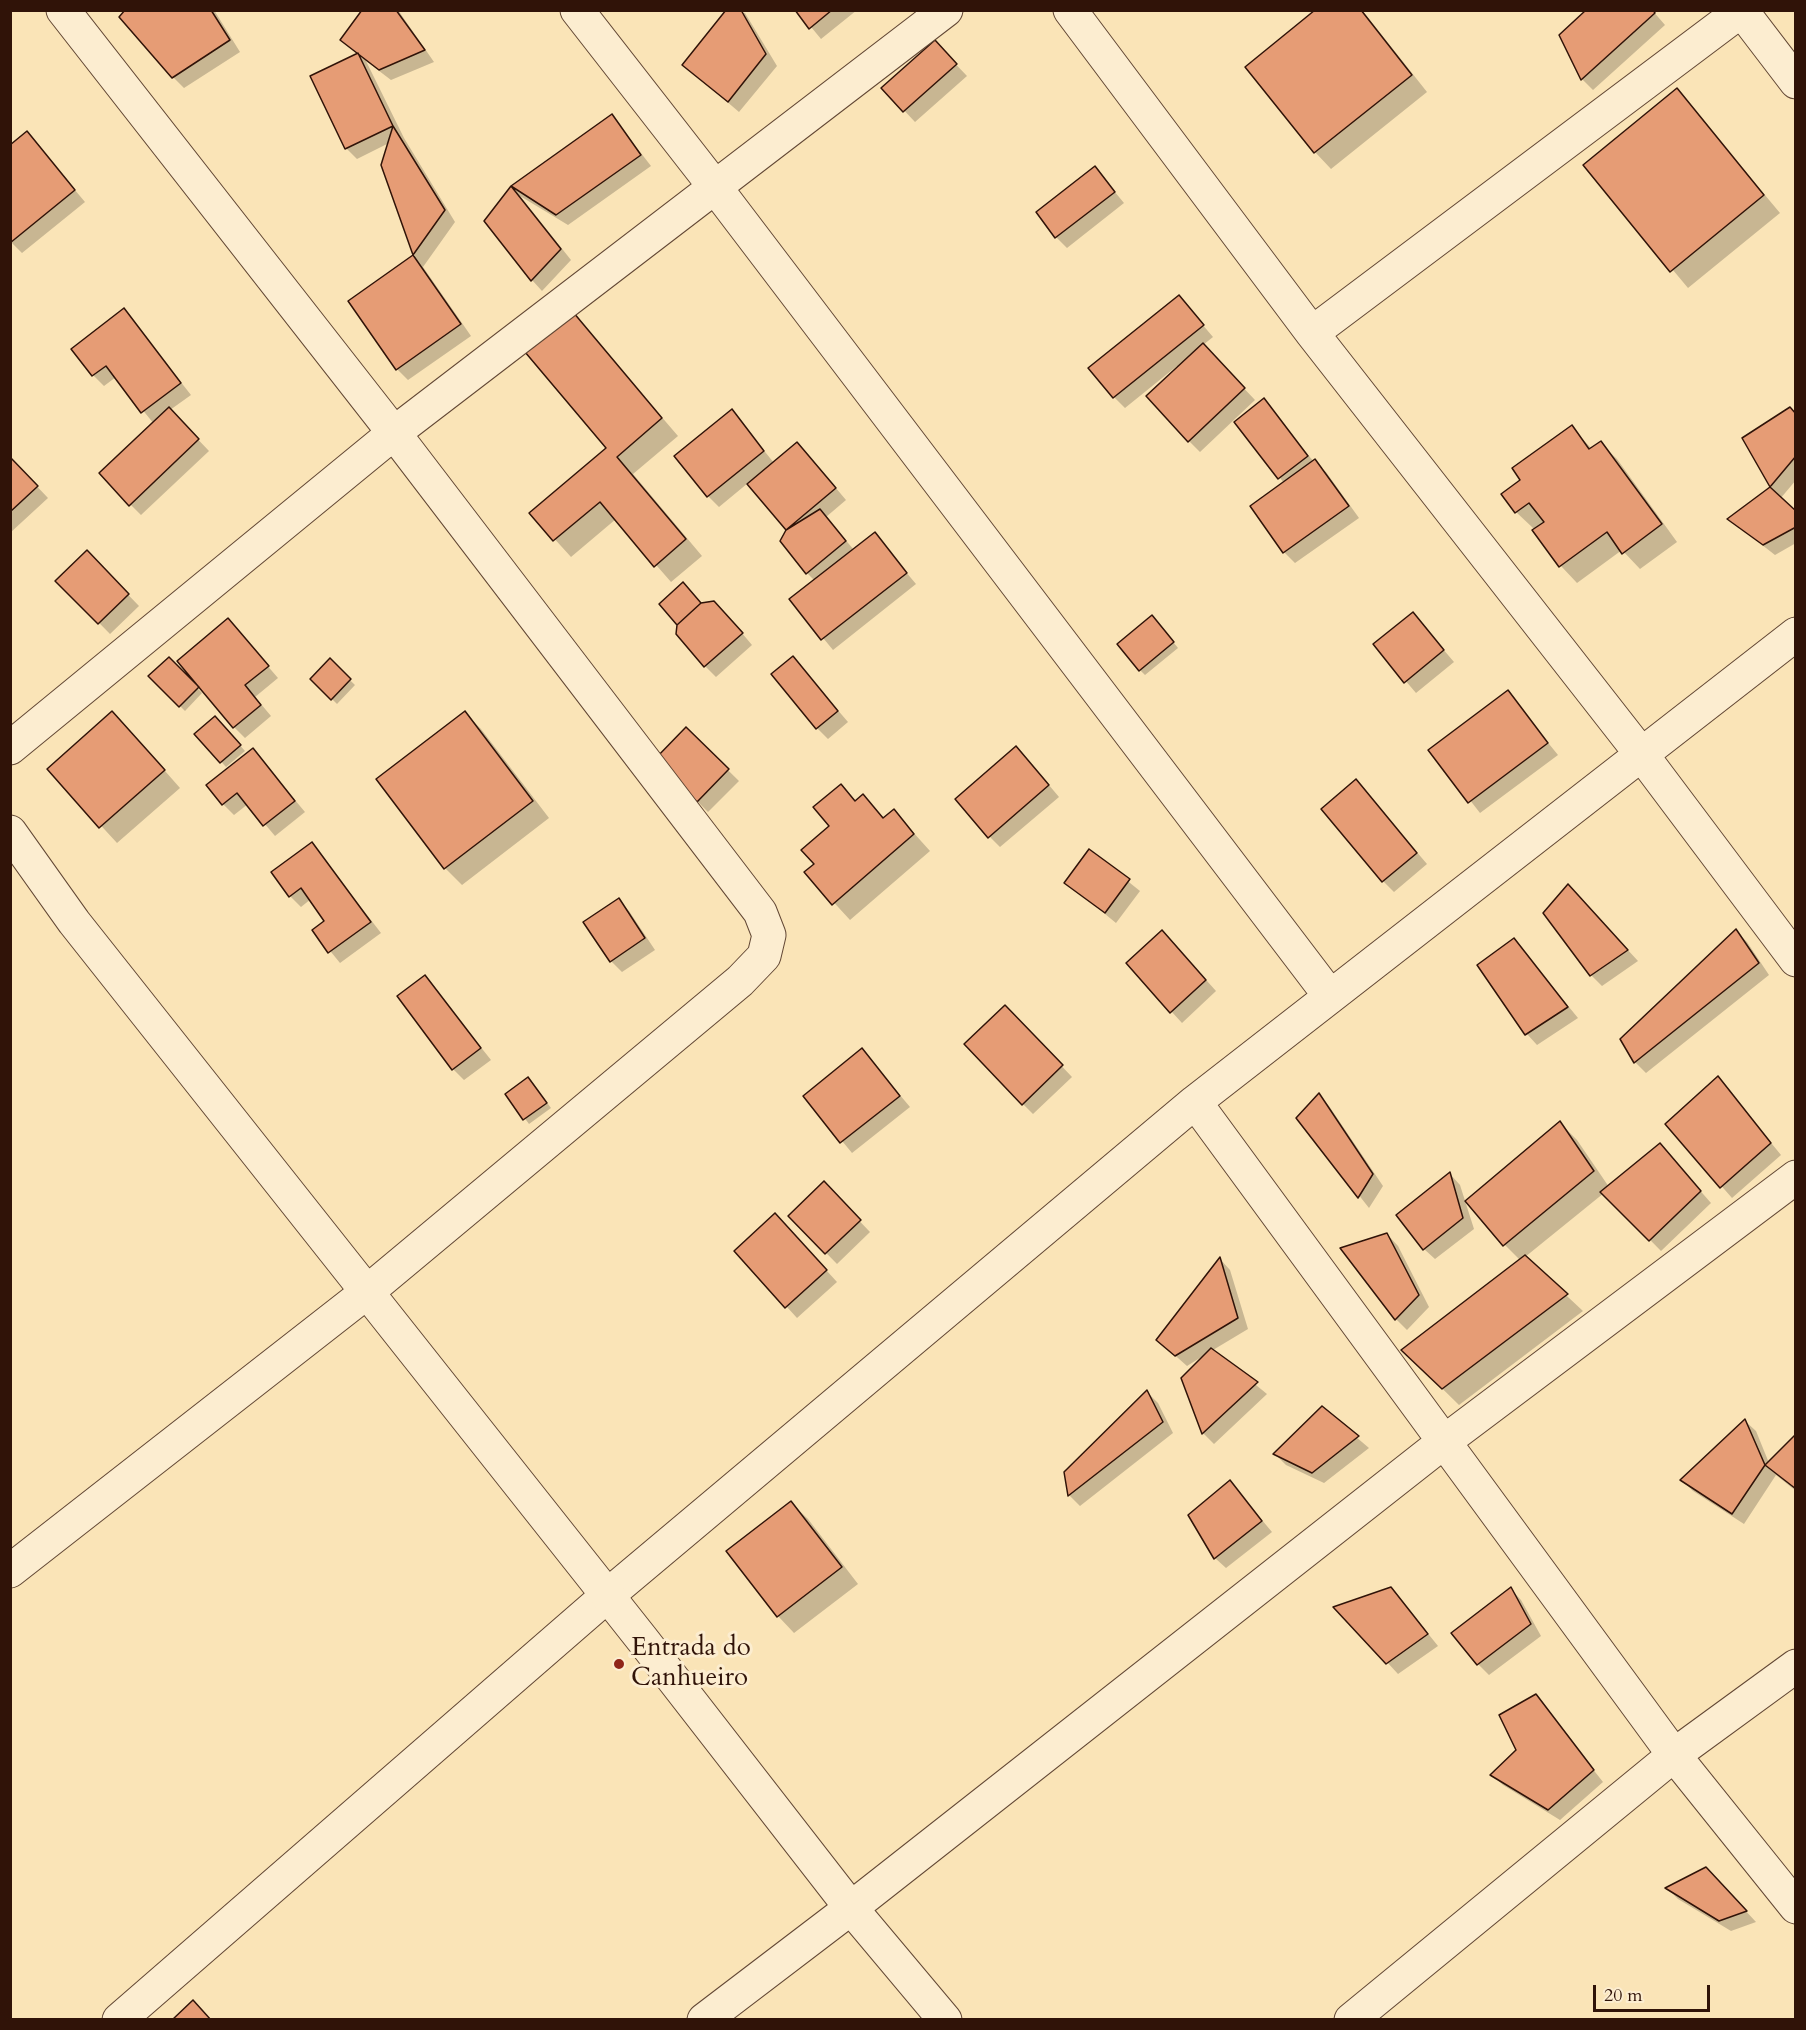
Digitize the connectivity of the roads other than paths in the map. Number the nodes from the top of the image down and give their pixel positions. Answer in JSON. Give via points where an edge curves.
{"nodes":[{"id":1,"x":63,"y":10,"type":"edge"},
{"id":2,"x":577,"y":10,"type":"edge"},
{"id":3,"x":946,"y":10,"type":"edge"},
{"id":4,"x":1070,"y":10,"type":"edge"},
{"id":5,"x":1741,"y":11,"type":"edge"},
{"id":6,"x":1796,"y":81,"type":"edge"},
{"id":7,"x":716,"y":187,"type":"junction"},
{"id":8,"x":1312,"y":333,"type":"junction"},
{"id":9,"x":394,"y":433,"type":"junction"},
{"id":10,"x":1796,"y":634,"type":"edge"},
{"id":11,"x":10,"y":748,"type":"edge"},
{"id":12,"x":1642,"y":755,"type":"junction"},
{"id":13,"x":10,"y":832,"type":"edge"},
{"id":14,"x":1796,"y":960,"type":"edge"},
{"id":15,"x":1330,"y":996,"type":"junction"},
{"id":16,"x":1195,"y":1102,"type":"junction"},
{"id":17,"x":1796,"y":1177,"type":"edge"},
{"id":18,"x":368,"y":1292,"type":"junction"},
{"id":19,"x":1445,"y":1440,"type":"junction"},
{"id":20,"x":10,"y":1571,"type":"edge"},
{"id":21,"x":608,"y":1595,"type":"junction"},
{"id":22,"x":1796,"y":1666,"type":"edge"},
{"id":23,"x":1674,"y":1755,"type":"junction"},
{"id":24,"x":1796,"y":1907,"type":"edge"},
{"id":25,"x":851,"y":1908,"type":"junction"},
{"id":26,"x":119,"y":2019,"type":"edge"},
{"id":27,"x":704,"y":2019,"type":"edge"},
{"id":28,"x":945,"y":2019,"type":"edge"},
{"id":29,"x":1351,"y":2019,"type":"edge"}],
"edges":[{"from":1,"to":9,"type":"street"},
{"from":2,"to":7,"type":"street"},
{"from":3,"to":7,"type":"street"},
{"from":4,"to":8,"type":"street"},
{"from":5,"to":6,"type":"street"},
{"from":5,"to":8,"type":"street"},
{"from":7,"to":9,"type":"street"},
{"from":7,"to":15,"type":"street"},
{"from":8,"to":12,"type":"street"},
{"from":9,"to":11,"type":"street"},
{"from":9,"to":18,"type":"street","via":[[760,912],[768,935],[764,956],[741,981]]},
{"from":10,"to":12,"type":"street"},
{"from":12,"to":14,"type":"street"},
{"from":12,"to":15,"type":"street"},
{"from":13,"to":18,"type":"street","via":[[74,922]]},
{"from":15,"to":16,"type":"street"},
{"from":16,"to":19,"type":"street"},
{"from":16,"to":21,"type":"street"},
{"from":17,"to":19,"type":"street"},
{"from":18,"to":20,"type":"street"},
{"from":18,"to":21,"type":"street"},
{"from":19,"to":23,"type":"street"},
{"from":19,"to":25,"type":"street"},
{"from":21,"to":25,"type":"street"},
{"from":21,"to":26,"type":"street"},
{"from":22,"to":23,"type":"street"},
{"from":23,"to":24,"type":"street"},
{"from":23,"to":29,"type":"street"},
{"from":25,"to":27,"type":"street"},
{"from":25,"to":28,"type":"street"}]}
